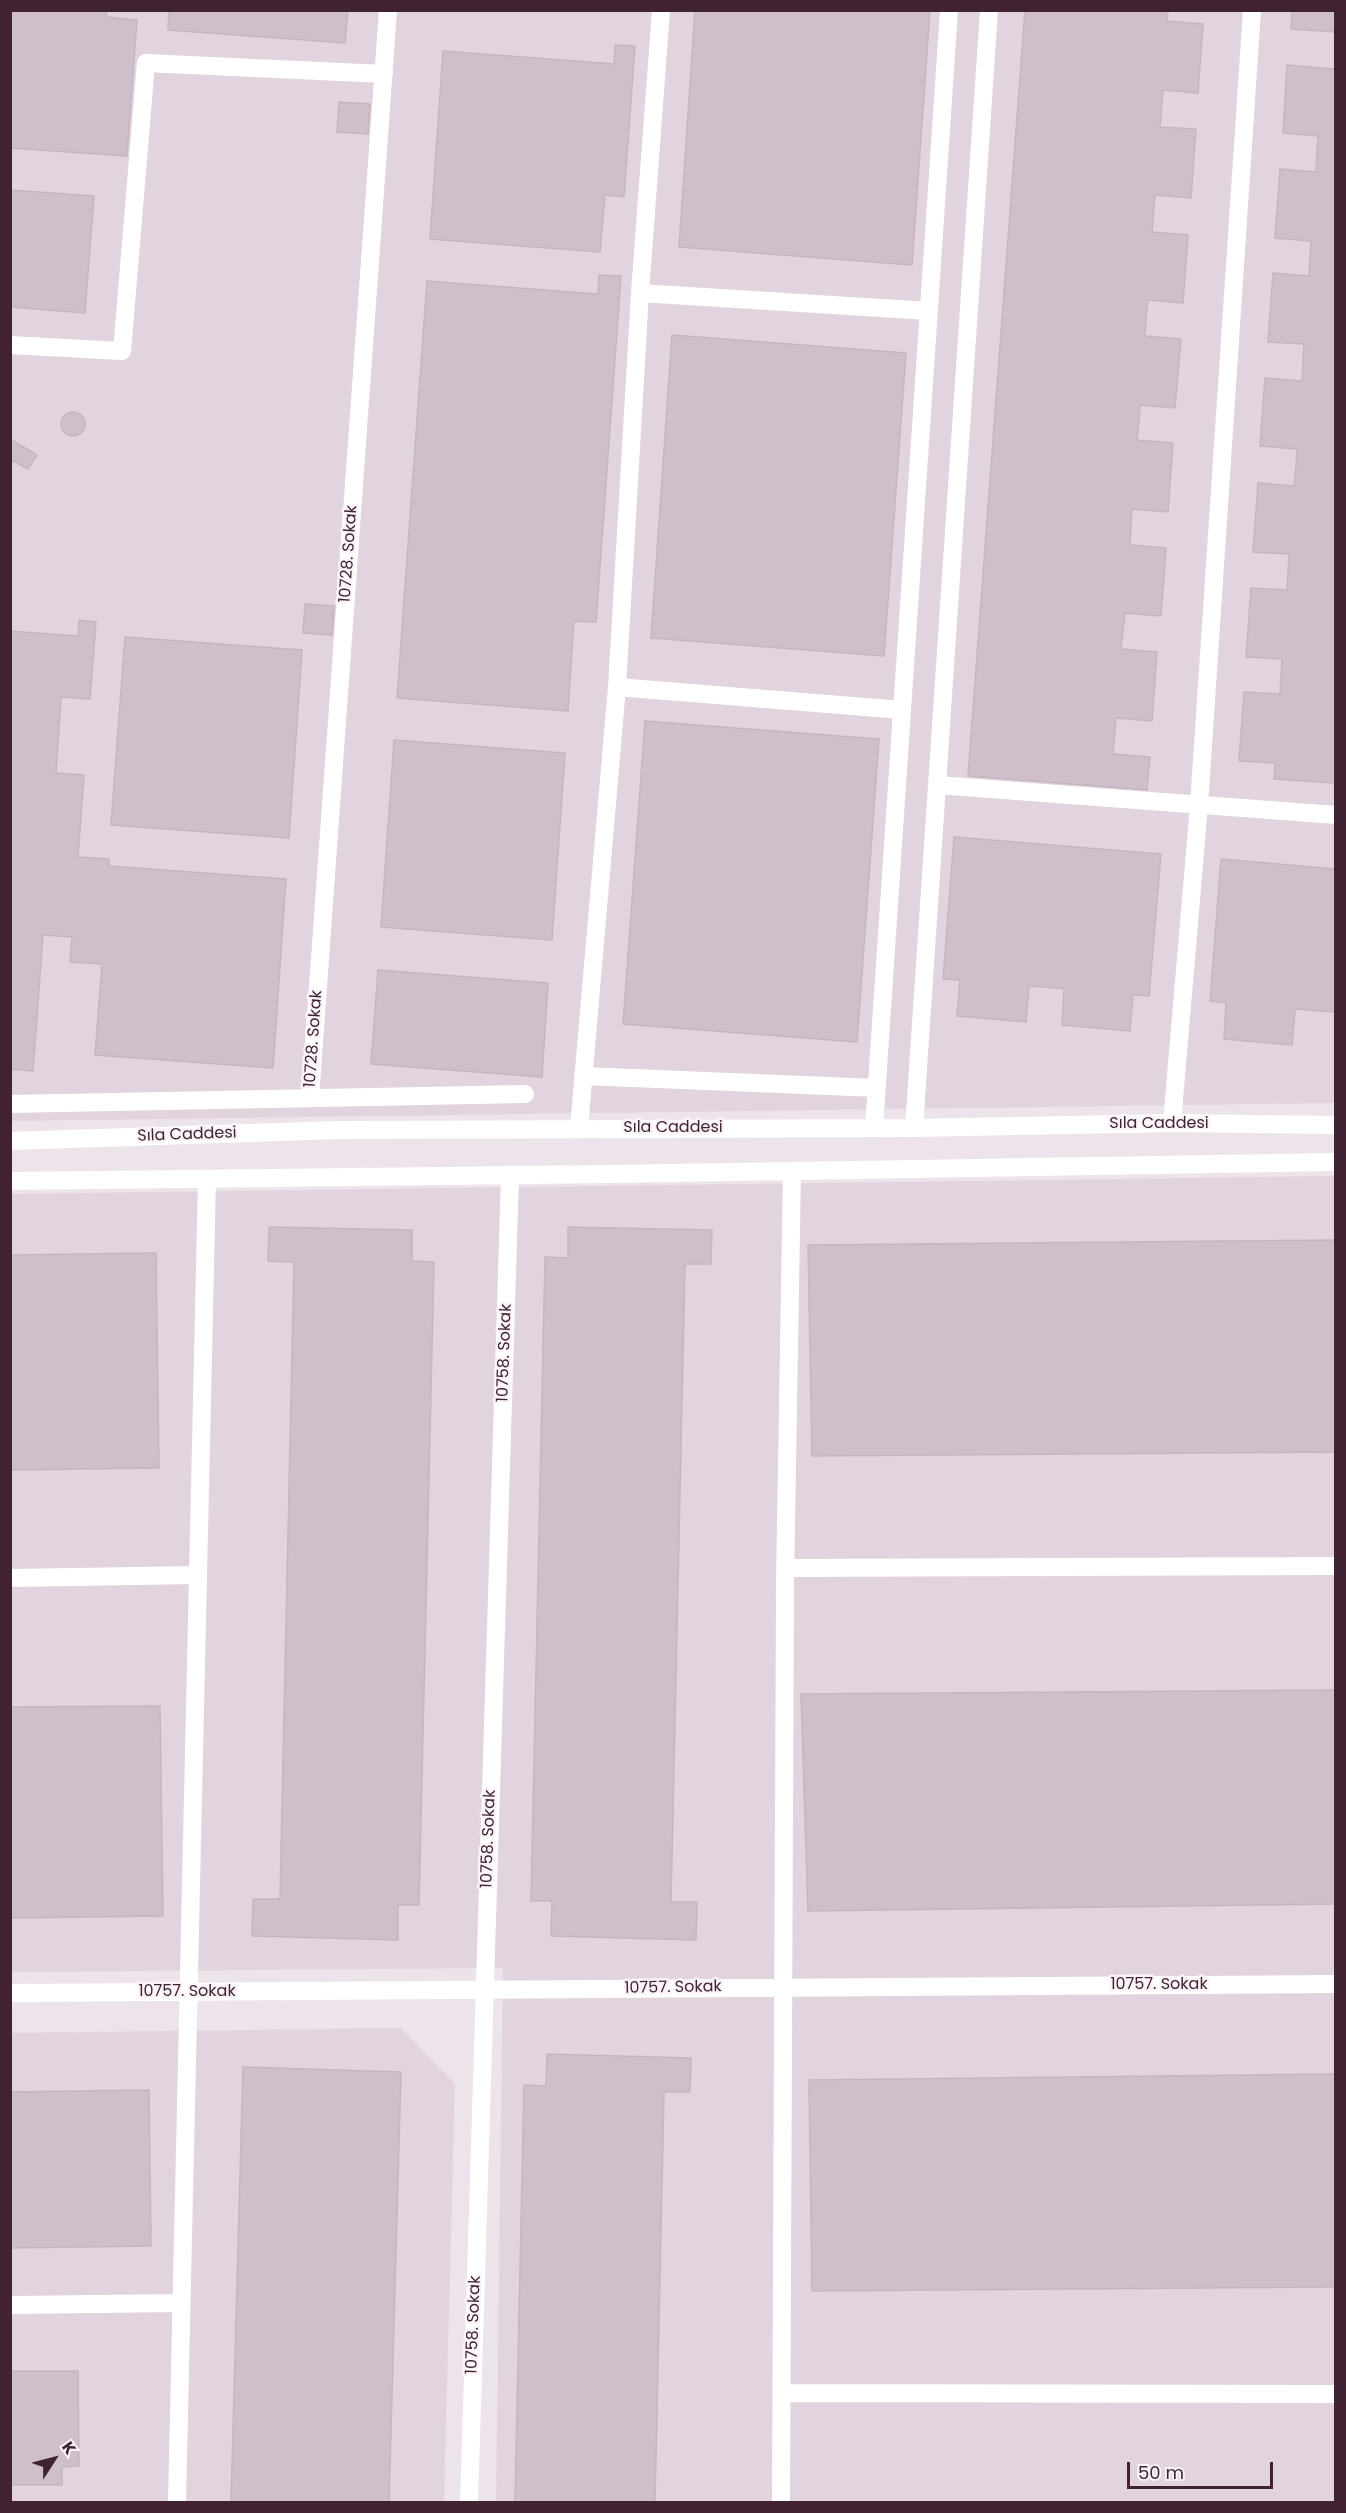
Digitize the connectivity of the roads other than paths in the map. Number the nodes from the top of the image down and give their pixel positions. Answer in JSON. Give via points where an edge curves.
{"nodes":[{"id":1,"x":388,"y":10,"type":"edge"},
{"id":2,"x":661,"y":10,"type":"edge"},
{"id":3,"x":949,"y":10,"type":"edge"},
{"id":4,"x":989,"y":10,"type":"edge"},
{"id":5,"x":1252,"y":10,"type":"edge"},
{"id":6,"x":384,"y":74,"type":"junction"},
{"id":7,"x":640,"y":293,"type":"junction"},
{"id":8,"x":929,"y":311,"type":"junction"},
{"id":9,"x":10,"y":345,"type":"edge"},
{"id":10,"x":617,"y":687,"type":"junction"},
{"id":11,"x":902,"y":710,"type":"junction"},
{"id":12,"x":937,"y":785,"type":"junction"},
{"id":13,"x":1199,"y":805,"type":"junction"},
{"id":14,"x":1335,"y":816,"type":"edge"},
{"id":15,"x":583,"y":1076,"type":"junction"},
{"id":16,"x":877,"y":1088,"type":"junction"},
{"id":17,"x":525,"y":1094,"type":"dead end"},
{"id":18,"x":310,"y":1098,"type":"junction"},
{"id":19,"x":10,"y":1104,"type":"edge"},
{"id":20,"x":1172,"y":1123,"type":"junction"},
{"id":21,"x":1335,"y":1125,"type":"edge"},
{"id":22,"x":579,"y":1128,"type":"junction"},
{"id":23,"x":874,"y":1128,"type":"junction"},
{"id":24,"x":914,"y":1128,"type":"junction"},
{"id":25,"x":10,"y":1141,"type":"edge"},
{"id":26,"x":1335,"y":1162,"type":"edge"},
{"id":27,"x":792,"y":1171,"type":"junction"},
{"id":28,"x":510,"y":1175,"type":"junction"},
{"id":29,"x":207,"y":1179,"type":"junction"},
{"id":30,"x":10,"y":1180,"type":"edge"},
{"id":31,"x":1335,"y":1566,"type":"edge"},
{"id":32,"x":785,"y":1568,"type":"junction"},
{"id":33,"x":198,"y":1575,"type":"junction"},
{"id":34,"x":10,"y":1578,"type":"edge"},
{"id":35,"x":1335,"y":1984,"type":"edge"},
{"id":36,"x":785,"y":1987,"type":"junction"},
{"id":37,"x":484,"y":1990,"type":"junction"},
{"id":38,"x":188,"y":1992,"type":"junction"},
{"id":39,"x":10,"y":1993,"type":"edge"},
{"id":40,"x":181,"y":2303,"type":"junction"},
{"id":41,"x":10,"y":2305,"type":"edge"},
{"id":42,"x":782,"y":2393,"type":"junction"},
{"id":43,"x":1335,"y":2394,"type":"edge"},
{"id":44,"x":177,"y":2502,"type":"edge"},
{"id":45,"x":469,"y":2502,"type":"edge"},
{"id":46,"x":781,"y":2502,"type":"edge"}],
"edges":[{"from":1,"to":6,"type":"street","name":"10728. Sokak"},
{"from":2,"to":7,"type":"street"},
{"from":3,"to":8,"type":"street"},
{"from":4,"to":12,"type":"street"},
{"from":5,"to":13,"type":"street"},
{"from":6,"to":9,"type":"street","via":[[146,63],[122,351]]},
{"from":6,"to":18,"type":"street","name":"10728. Sokak"},
{"from":7,"to":8,"type":"street"},
{"from":7,"to":10,"type":"street"},
{"from":8,"to":11,"type":"street"},
{"from":10,"to":11,"type":"street"},
{"from":10,"to":15,"type":"street"},
{"from":11,"to":16,"type":"street"},
{"from":12,"to":13,"type":"street"},
{"from":12,"to":24,"type":"street"},
{"from":13,"to":14,"type":"street"},
{"from":13,"to":20,"type":"street"},
{"from":15,"to":16,"type":"street"},
{"from":15,"to":22,"type":"street"},
{"from":16,"to":23,"type":"street"},
{"from":17,"to":18,"type":"street"},
{"from":18,"to":19,"type":"street"},
{"from":20,"to":21,"type":"street","name":"Sıla Caddesi"},
{"from":20,"to":24,"type":"street","name":"Sıla Caddesi"},
{"from":22,"to":23,"type":"street","name":"Sıla Caddesi"},
{"from":22,"to":25,"type":"street","name":"Sıla Caddesi","via":[[339,1130]]},
{"from":23,"to":24,"type":"street","name":"Sıla Caddesi"},
{"from":26,"to":27,"type":"street"},
{"from":27,"to":28,"type":"street"},
{"from":27,"to":32,"type":"street"},
{"from":28,"to":29,"type":"street"},
{"from":28,"to":37,"type":"street","name":"10758. Sokak"},
{"from":29,"to":30,"type":"street"},
{"from":29,"to":33,"type":"street"},
{"from":31,"to":32,"type":"street"},
{"from":32,"to":36,"type":"street"},
{"from":33,"to":34,"type":"street"},
{"from":33,"to":38,"type":"street"},
{"from":35,"to":36,"type":"street","name":"10757. Sokak"},
{"from":36,"to":37,"type":"street","name":"10757. Sokak"},
{"from":36,"to":42,"type":"street"},
{"from":37,"to":38,"type":"street","name":"10757. Sokak"},
{"from":37,"to":45,"type":"street","name":"10758. Sokak"},
{"from":38,"to":39,"type":"street","name":"10757. Sokak"},
{"from":38,"to":40,"type":"street"},
{"from":40,"to":41,"type":"street"},
{"from":40,"to":44,"type":"street"},
{"from":42,"to":43,"type":"street"},
{"from":42,"to":46,"type":"street"}]}
